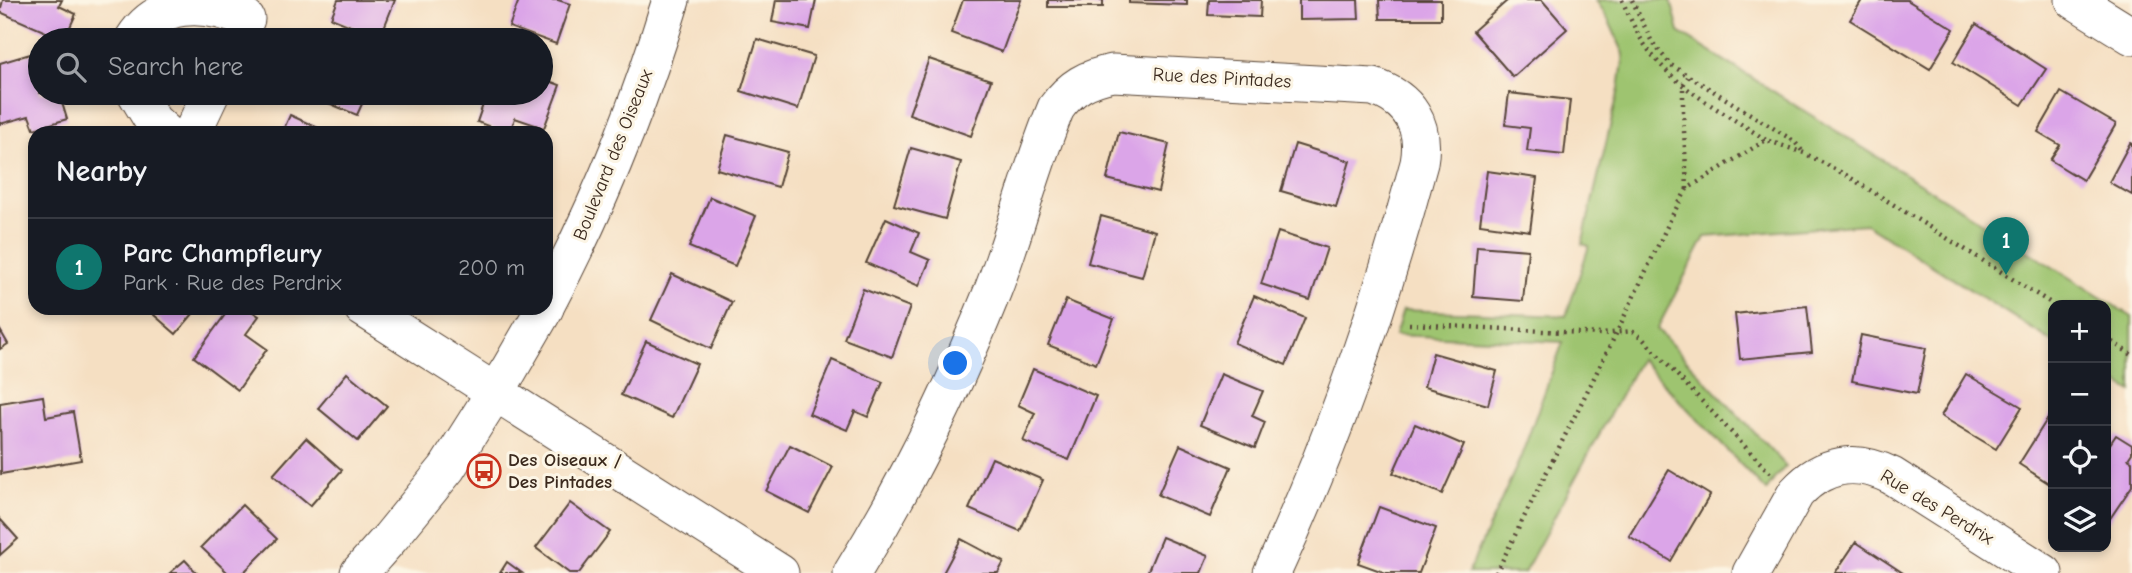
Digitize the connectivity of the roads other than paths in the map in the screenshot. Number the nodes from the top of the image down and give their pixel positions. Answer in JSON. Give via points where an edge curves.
{"nodes":[{"id":1,"x":671,"y":0,"type":"edge"},
{"id":2,"x":2074,"y":0,"type":"edge"},
{"id":3,"x":246,"y":20,"type":"edge"},
{"id":4,"x":139,"y":28,"type":"edge"},
{"id":5,"x":2132,"y":36,"type":"edge"},
{"id":6,"x":143,"y":105,"type":"edge"},
{"id":7,"x":205,"y":105,"type":"edge"},
{"id":8,"x":158,"y":126,"type":"edge"},
{"id":9,"x":195,"y":126,"type":"edge"},
{"id":10,"x":553,"y":291,"type":"edge"},
{"id":11,"x":373,"y":315,"type":"edge"},
{"id":12,"x":540,"y":315,"type":"edge"},
{"id":13,"x":495,"y":393,"type":"junction"},
{"id":14,"x":359,"y":573,"type":"edge"},
{"id":15,"x":779,"y":573,"type":"edge"},
{"id":16,"x":852,"y":573,"type":"edge"},
{"id":17,"x":1272,"y":573,"type":"edge"},
{"id":18,"x":1751,"y":573,"type":"edge"},
{"id":19,"x":2044,"y":573,"type":"edge"}],
"edges":[{"from":1,"to":10,"type":"street","name":"Boulevard des Oiseaux","via":[[622,144]]},
{"from":2,"to":5,"type":"street"},
{"from":3,"to":4,"type":"street","via":[[206,4],[178,3],[149,17]]},
{"from":6,"to":8,"type":"street"},
{"from":7,"to":9,"type":"street"},
{"from":11,"to":13,"type":"street"},
{"from":12,"to":13,"type":"street","name":"Boulevard des Oiseaux"},
{"from":13,"to":14,"type":"street","name":"Boulevard des Oiseaux","via":[[447,468]]},
{"from":13,"to":15,"type":"street"},
{"from":16,"to":17,"type":"street","name":"Rue des Pintades","via":[[912,467],[976,329],[1056,108],[1080,84],[1113,73],[1373,86],[1402,102],[1419,130],[1419,163],[1383,288],[1334,430]]},
{"from":18,"to":19,"type":"street","name":"Rue des Perdrix","via":[[1804,485],[1824,471],[1858,465],[1892,476]]}]}
